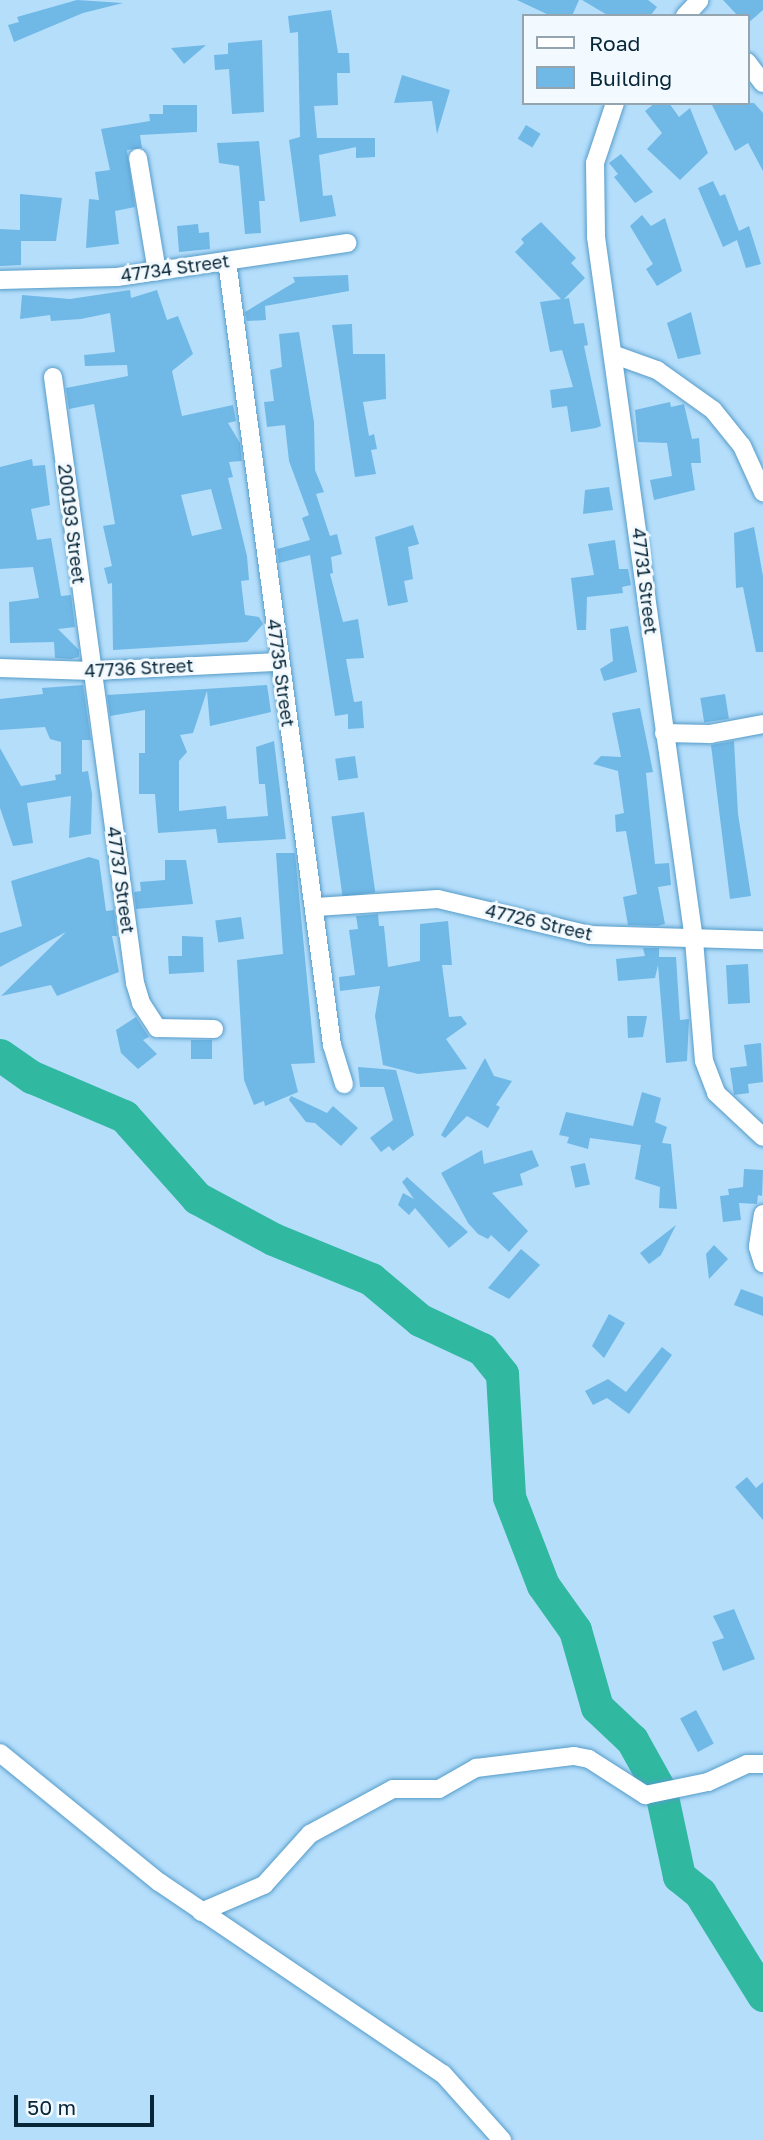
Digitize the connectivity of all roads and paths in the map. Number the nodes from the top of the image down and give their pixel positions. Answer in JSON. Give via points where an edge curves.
{"nodes":[{"id":1,"x":699,"y":0,"type":"edge"},
{"id":2,"x":687,"y":14,"type":"edge"},
{"id":3,"x":749,"y":65,"type":"edge"},
{"id":4,"x":763,"y":83,"type":"edge"},
{"id":5,"x":614,"y":105,"type":"edge"},
{"id":6,"x":138,"y":158,"type":"dead end"},
{"id":7,"x":348,"y":243,"type":"dead end"},
{"id":8,"x":227,"y":261,"type":"junction"},
{"id":9,"x":157,"y":271,"type":"junction"},
{"id":10,"x":0,"y":280,"type":"edge"},
{"id":11,"x":615,"y":355,"type":"junction"},
{"id":12,"x":53,"y":377,"type":"dead end"},
{"id":13,"x":763,"y":492,"type":"edge"},
{"id":14,"x":279,"y":662,"type":"junction"},
{"id":15,"x":0,"y":668,"type":"edge"},
{"id":16,"x":92,"y":671,"type":"junction"},
{"id":17,"x":763,"y":724,"type":"edge"},
{"id":18,"x":664,"y":733,"type":"junction"},
{"id":19,"x":316,"y":907,"type":"junction"},
{"id":20,"x":694,"y":940,"type":"junction"},
{"id":21,"x":763,"y":940,"type":"edge"},
{"id":22,"x":214,"y":1029,"type":"dead end"},
{"id":23,"x":344,"y":1084,"type":"dead end"},
{"id":24,"x":763,"y":1137,"type":"edge"},
{"id":25,"x":763,"y":1214,"type":"edge"},
{"id":26,"x":763,"y":1263,"type":"edge"},
{"id":27,"x":0,"y":1753,"type":"edge"},
{"id":28,"x":763,"y":1764,"type":"edge"},
{"id":29,"x":201,"y":1912,"type":"junction"},
{"id":30,"x":502,"y":2140,"type":"edge"}],
"edges":[{"from":1,"to":2,"type":"street"},
{"from":3,"to":4,"type":"street"},
{"from":5,"to":11,"type":"street","name":"47731 Street","via":[[595,163],[594,199]]},
{"from":6,"to":9,"type":"street"},
{"from":7,"to":8,"type":"street","name":"47734 Street"},
{"from":8,"to":9,"type":"street","name":"47734 Street"},
{"from":8,"to":14,"type":"street","name":"47735 Street"},
{"from":9,"to":10,"type":"street","name":"47734 Street","via":[[117,277]]},
{"from":11,"to":13,"type":"street","via":[[657,370],[713,410],[741,446]]},
{"from":11,"to":18,"type":"street","name":"47731 Street"},
{"from":12,"to":16,"type":"street","name":"200193 Street"},
{"from":14,"to":16,"type":"street","name":"47736 Street"},
{"from":14,"to":19,"type":"street","name":"47735 Street"},
{"from":15,"to":16,"type":"street","name":"47736 Street"},
{"from":16,"to":22,"type":"street","name":"47737 Street","via":[[141,1003],[157,1028]]},
{"from":17,"to":18,"type":"street","via":[[710,734]]},
{"from":18,"to":20,"type":"street","name":"47731 Street"},
{"from":19,"to":20,"type":"street","name":"47726 Street","via":[[438,899],[590,935]]},
{"from":19,"to":23,"type":"street","name":"47735 Street","via":[[332,1045]]},
{"from":20,"to":21,"type":"street","name":"47726 Street"},
{"from":20,"to":24,"type":"street","name":"47731 Street","via":[[704,1061],[716,1093]]},
{"from":25,"to":26,"type":"street","via":[[758,1247]]},
{"from":27,"to":29,"type":"street"},
{"from":28,"to":29,"type":"street","via":[[645,1795],[589,1759],[574,1756],[476,1768],[439,1789],[393,1789],[310,1834],[264,1885]]},
{"from":29,"to":30,"type":"street","via":[[443,2074]]}]}
